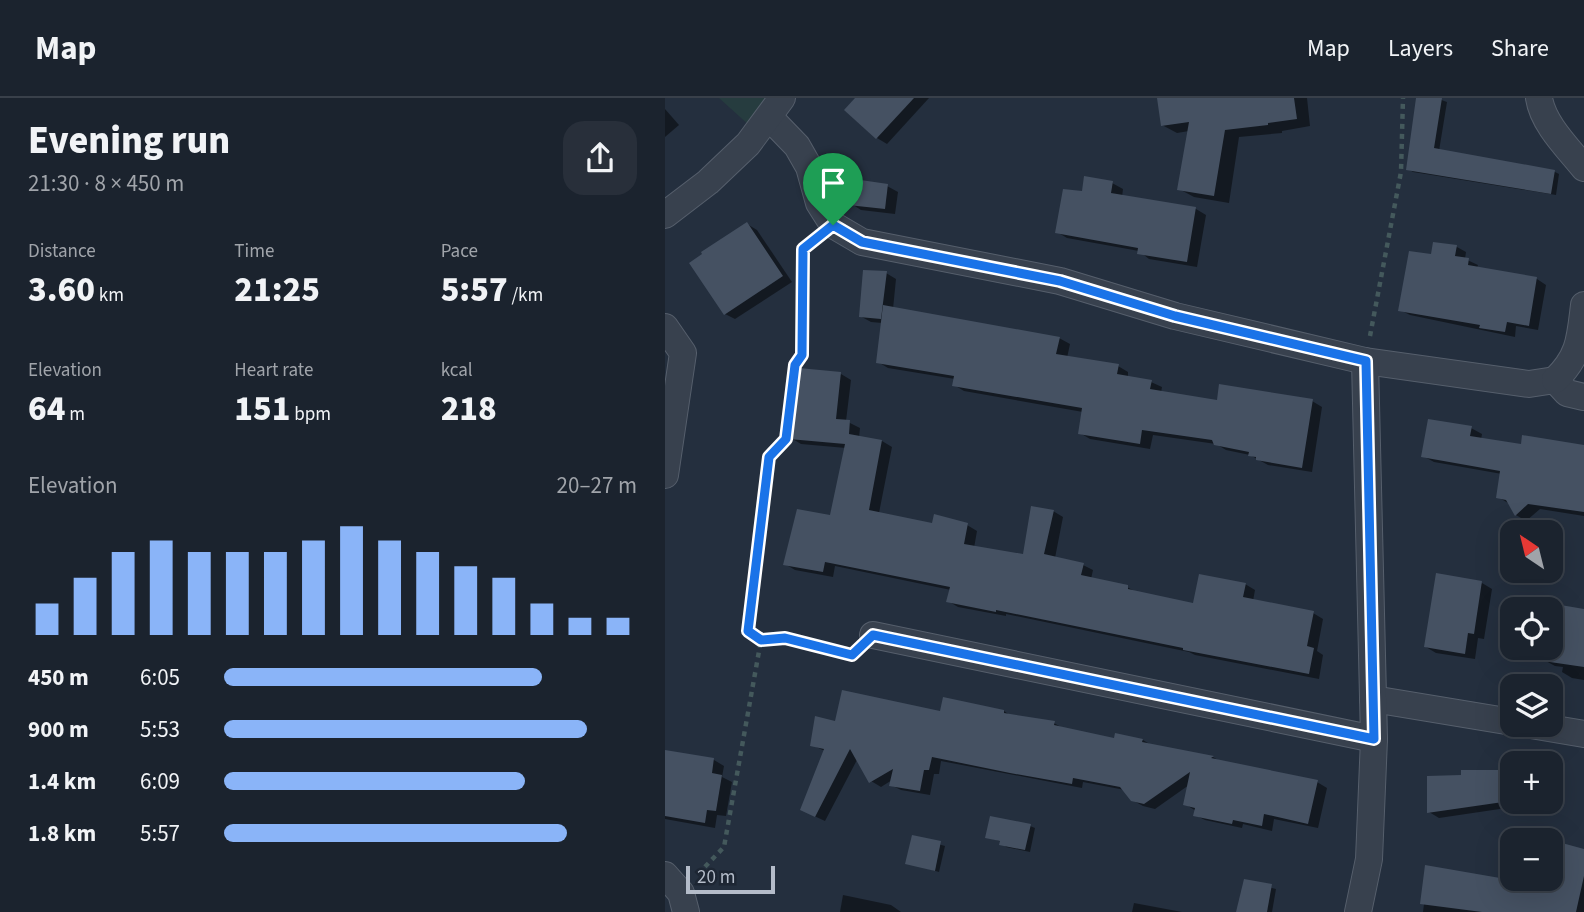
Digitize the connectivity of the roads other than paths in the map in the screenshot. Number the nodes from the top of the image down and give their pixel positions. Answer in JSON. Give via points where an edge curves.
{"nodes":[{"id":1,"x":1539,"y":98,"type":"edge"},
{"id":2,"x":776,"y":108,"type":"edge"},
{"id":3,"x":1584,"y":168,"type":"edge"},
{"id":4,"x":665,"y":215,"type":"edge"},
{"id":5,"x":1584,"y":305,"type":"edge"},
{"id":6,"x":665,"y":327,"type":"edge"},
{"id":7,"x":1366,"y":361,"type":"junction"},
{"id":8,"x":1555,"y":380,"type":"junction"},
{"id":9,"x":1584,"y":397,"type":"edge"},
{"id":10,"x":665,"y":475,"type":"edge"},
{"id":11,"x":873,"y":635,"type":"road end"},
{"id":12,"x":1373,"y":699,"type":"junction"},
{"id":13,"x":1500,"y":720,"type":"edge"},
{"id":14,"x":1563,"y":730,"type":"edge"},
{"id":15,"x":1584,"y":734,"type":"edge"},
{"id":16,"x":1374,"y":739,"type":"junction"},
{"id":17,"x":1358,"y":912,"type":"edge"}],
"edges":[{"from":1,"to":3,"type":"street","via":[[1548,121]]},
{"from":2,"to":4,"type":"street","via":[[748,144]]},
{"from":2,"to":7,"type":"street","via":[[809,167],[819,203],[833,225],[862,242],[1060,281],[1175,316]]},
{"from":5,"to":8,"type":"street","via":[[1578,350]]},
{"from":6,"to":10,"type":"street","via":[[683,353]]},
{"from":7,"to":8,"type":"street","via":[[1529,384]]},
{"from":7,"to":12,"type":"street"},
{"from":8,"to":9,"type":"street","via":[[1567,393]]},
{"from":11,"to":16,"type":"street"},
{"from":12,"to":13,"type":"street"},
{"from":12,"to":16,"type":"street"},
{"from":14,"to":15,"type":"street"},
{"from":16,"to":17,"type":"street","via":[[1369,859]]}]}
